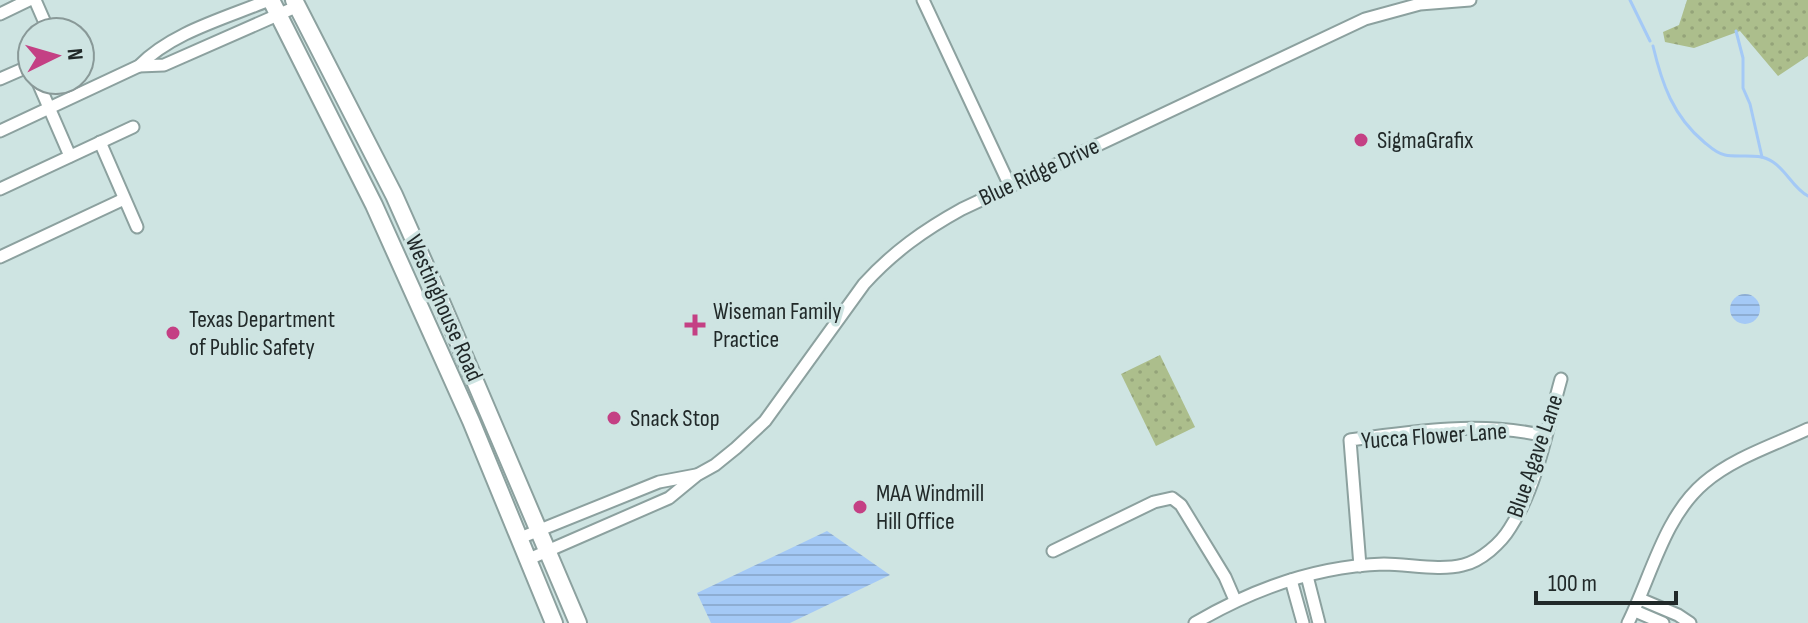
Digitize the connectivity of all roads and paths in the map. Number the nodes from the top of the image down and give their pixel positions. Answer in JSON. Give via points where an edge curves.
{"nodes":[{"id":1,"x":32,"y":0,"type":"edge"},
{"id":2,"x":923,"y":0,"type":"edge"},
{"id":3,"x":1470,"y":0,"type":"edge"},
{"id":4,"x":296,"y":3,"type":"edge"},
{"id":5,"x":272,"y":5,"type":"edge"},
{"id":6,"x":0,"y":14,"type":"edge"},
{"id":7,"x":139,"y":66,"type":"junction"},
{"id":8,"x":44,"y":96,"type":"edge"},
{"id":9,"x":50,"y":108,"type":"junction"},
{"id":10,"x":133,"y":127,"type":"dead end"},
{"id":11,"x":0,"y":131,"type":"edge"},
{"id":12,"x":100,"y":142,"type":"junction"},
{"id":13,"x":70,"y":156,"type":"junction"},
{"id":14,"x":1010,"y":186,"type":"junction"},
{"id":15,"x":0,"y":189,"type":"edge"},
{"id":16,"x":124,"y":199,"type":"junction"},
{"id":17,"x":137,"y":227,"type":"dead end"},
{"id":18,"x":0,"y":257,"type":"edge"},
{"id":19,"x":1561,"y":379,"type":"dead end"},
{"id":20,"x":1808,"y":429,"type":"edge"},
{"id":21,"x":1545,"y":436,"type":"junction"},
{"id":22,"x":697,"y":475,"type":"junction"},
{"id":23,"x":540,"y":529,"type":"junction"},
{"id":24,"x":520,"y":538,"type":"junction"},
{"id":25,"x":549,"y":550,"type":"junction"},
{"id":26,"x":1053,"y":551,"type":"dead end"},
{"id":27,"x":529,"y":559,"type":"junction"},
{"id":28,"x":1360,"y":566,"type":"junction"},
{"id":29,"x":1307,"y":576,"type":"junction"},
{"id":30,"x":1291,"y":580,"type":"junction"},
{"id":31,"x":1235,"y":600,"type":"junction"},
{"id":32,"x":1638,"y":605,"type":"junction"},
{"id":33,"x":554,"y":623,"type":"edge"},
{"id":34,"x":578,"y":623,"type":"edge"},
{"id":35,"x":1195,"y":623,"type":"edge"},
{"id":36,"x":1303,"y":623,"type":"edge"},
{"id":37,"x":1319,"y":623,"type":"edge"},
{"id":38,"x":1628,"y":623,"type":"edge"},
{"id":39,"x":1663,"y":623,"type":"edge"},
{"id":40,"x":1690,"y":623,"type":"edge"}],
"edges":[{"from":1,"to":6,"type":"street"},
{"from":2,"to":14,"type":"street"},
{"from":3,"to":14,"type":"street","name":"Blue Ridge Drive","via":[[1420,4],[1365,19]]},
{"from":4,"to":5,"type":"street"},
{"from":4,"to":23,"type":"main road","name":"Westinghouse Road","via":[[394,195]]},
{"from":5,"to":7,"type":"street","via":[[153,52]]},
{"from":5,"to":7,"type":"street","via":[[164,65]]},
{"from":5,"to":24,"type":"main road","name":"Westinghouse Road","via":[[374,205]]},
{"from":7,"to":9,"type":"street"},
{"from":8,"to":9,"type":"street"},
{"from":9,"to":11,"type":"street"},
{"from":9,"to":13,"type":"street"},
{"from":10,"to":12,"type":"street"},
{"from":12,"to":13,"type":"street"},
{"from":12,"to":16,"type":"street"},
{"from":13,"to":15,"type":"street"},
{"from":14,"to":22,"type":"street","name":"Blue Ridge Drive","via":[[920,232],[882,264],[765,421]]},
{"from":16,"to":17,"type":"street"},
{"from":16,"to":18,"type":"street"},
{"from":19,"to":21,"type":"street","name":"Blue Agave Lane"},
{"from":20,"to":32,"type":"street","via":[[1722,469],[1702,484],[1673,521]]},
{"from":21,"to":28,"type":"street","name":"Blue Agave Lane","via":[[1510,529],[1478,559],[1454,566]]},
{"from":21,"to":28,"type":"street","name":"Yucca Flower Lane","via":[[1486,427],[1350,440]]},
{"from":22,"to":23,"type":"street","name":"Blue Ridge Drive","via":[[659,482]]},
{"from":22,"to":25,"type":"street","name":"Blue Ridge Drive","via":[[669,498]]},
{"from":23,"to":24,"type":"street","name":"Blue Ridge Drive"},
{"from":23,"to":25,"type":"main road","name":"Westinghouse Road"},
{"from":24,"to":27,"type":"main road","name":"Westinghouse Road"},
{"from":25,"to":27,"type":"street","name":"Blue Ridge Drive"},
{"from":25,"to":34,"type":"main road","name":"Westinghouse Road"},
{"from":26,"to":31,"type":"street","via":[[1172,498]]},
{"from":27,"to":33,"type":"main road","name":"Westinghouse Road"},
{"from":28,"to":29,"type":"street","name":"Blue Agave Lane"},
{"from":29,"to":30,"type":"street","name":"Blue Agave Lane"},
{"from":29,"to":37,"type":"street"},
{"from":30,"to":31,"type":"street","name":"Blue Agave Lane"},
{"from":30,"to":36,"type":"street"},
{"from":31,"to":35,"type":"street","name":"Blue Agave Lane"},
{"from":32,"to":38,"type":"street"},
{"from":32,"to":39,"type":"street"},
{"from":32,"to":40,"type":"street"}]}
